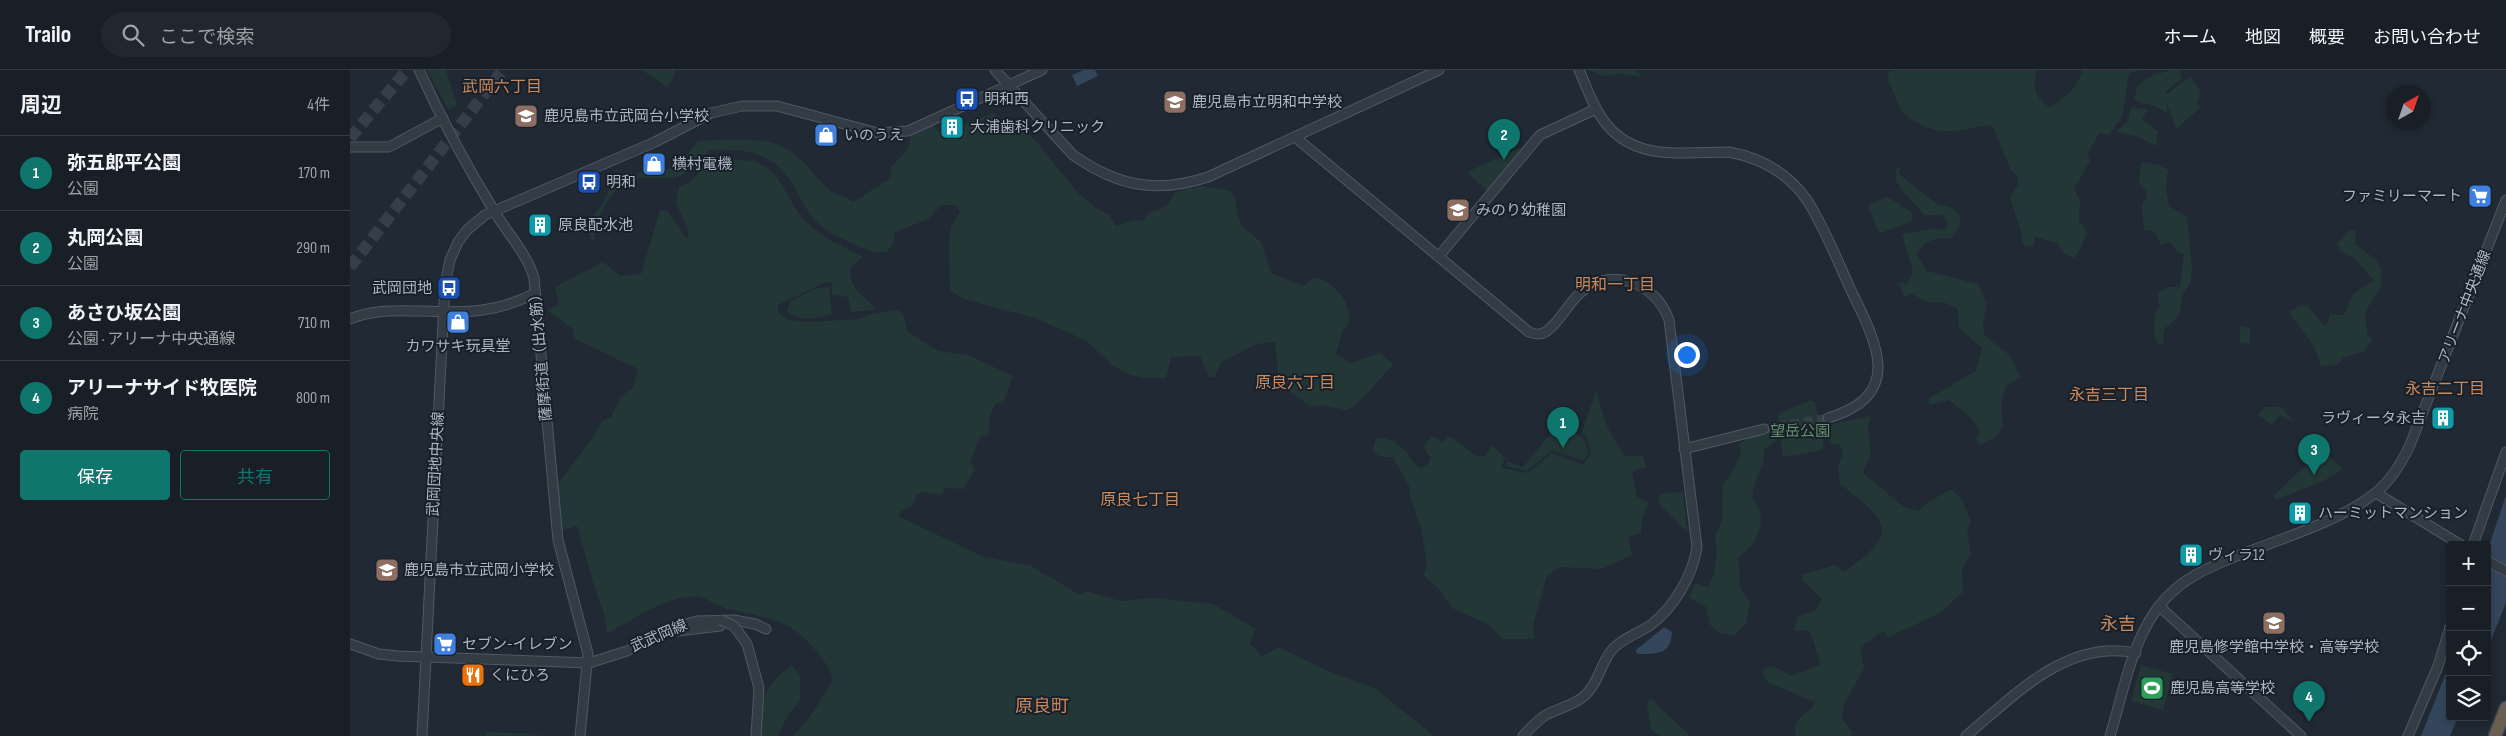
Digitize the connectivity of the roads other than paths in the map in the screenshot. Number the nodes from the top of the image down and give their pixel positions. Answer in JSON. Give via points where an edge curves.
{"nodes":[{"id":1,"x":419,"y":70,"type":"edge"},
{"id":2,"x":995,"y":70,"type":"edge"},
{"id":3,"x":1042,"y":70,"type":"edge"},
{"id":4,"x":1414,"y":70,"type":"edge"},
{"id":5,"x":1439,"y":70,"type":"edge"},
{"id":6,"x":1578,"y":70,"type":"edge"},
{"id":7,"x":1419,"y":80,"type":"junction"},
{"id":8,"x":1009,"y":85,"type":"junction"},
{"id":9,"x":1596,"y":109,"type":"junction"},
{"id":10,"x":443,"y":118,"type":"junction"},
{"id":11,"x":1295,"y":137,"type":"junction"},
{"id":12,"x":350,"y":147,"type":"edge"},
{"id":13,"x":2506,"y":200,"type":"edge"},
{"id":14,"x":493,"y":210,"type":"junction"},
{"id":15,"x":1439,"y":256,"type":"junction"},
{"id":16,"x":535,"y":293,"type":"junction"},
{"id":17,"x":444,"y":312,"type":"junction"},
{"id":18,"x":350,"y":319,"type":"edge"},
{"id":19,"x":1828,"y":418,"type":"tunnel mouth"},
{"id":20,"x":1764,"y":429,"type":"tunnel mouth"},
{"id":21,"x":1684,"y":449,"type":"junction"},
{"id":22,"x":2506,"y":452,"type":"edge"},
{"id":23,"x":2376,"y":493,"type":"junction"},
{"id":24,"x":2454,"y":541,"type":"edge"},
{"id":25,"x":2474,"y":541,"type":"edge"},
{"id":26,"x":2491,"y":563,"type":"edge"},
{"id":27,"x":2506,"y":571,"type":"edge"},
{"id":28,"x":2159,"y":606,"type":"junction"},
{"id":29,"x":721,"y":623,"type":"junction"},
{"id":30,"x":745,"y":627,"type":"dead end"},
{"id":31,"x":2448,"y":631,"type":"edge"},
{"id":32,"x":350,"y":644,"type":"edge"},
{"id":33,"x":2136,"y":653,"type":"junction"},
{"id":34,"x":426,"y":657,"type":"junction"},
{"id":35,"x":589,"y":663,"type":"junction"},
{"id":36,"x":2506,"y":708,"type":"edge"},
{"id":37,"x":2506,"y":730,"type":"edge"},
{"id":38,"x":422,"y":736,"type":"edge"},
{"id":39,"x":580,"y":736,"type":"edge"},
{"id":40,"x":756,"y":736,"type":"edge"},
{"id":41,"x":1524,"y":736,"type":"edge"},
{"id":42,"x":1966,"y":736,"type":"edge"},
{"id":43,"x":2110,"y":736,"type":"edge"},
{"id":44,"x":2301,"y":736,"type":"edge"},
{"id":45,"x":2408,"y":736,"type":"edge"},
{"id":46,"x":2495,"y":736,"type":"edge"},
{"id":47,"x":2504,"y":736,"type":"edge"}],
"edges":[{"from":1,"to":10,"type":"street","name":"薩摩街道（出水筋）"},
{"from":2,"to":8,"type":"street"},
{"from":3,"to":8,"type":"street","name":"武岡団地中央線"},
{"from":4,"to":7,"type":"street"},
{"from":5,"to":7,"type":"street"},
{"from":6,"to":9,"type":"street"},
{"from":7,"to":11,"type":"street"},
{"from":8,"to":11,"type":"street","via":[[1073,155],[1105,174],[1138,185],[1191,183]]},
{"from":8,"to":14,"type":"street","name":"武岡団地中央線","via":[[908,131],[887,133],[777,106],[726,108],[696,119],[655,142]]},
{"from":9,"to":15,"type":"street","via":[[1540,135]]},
{"from":9,"to":19,"type":"street","via":[[1615,133],[1636,147],[1651,152],[1729,152],[1742,155],[1773,167],[1802,192],[1823,229],[1873,336],[1878,354],[1877,377],[1867,396],[1849,410]]},
{"from":10,"to":12,"type":"street","via":[[389,147]]},
{"from":10,"to":14,"type":"street","name":"薩摩街道（出水筋）"},
{"from":11,"to":15,"type":"street"},
{"from":13,"to":23,"type":"street","name":"アリーナ中央通線","via":[[2410,445],[2398,468]]},
{"from":14,"to":16,"type":"street","name":"薩摩街道（出水筋）","via":[[528,263]]},
{"from":14,"to":17,"type":"street","name":"武岡団地中央線","via":[[473,224],[455,249],[446,276]]},
{"from":15,"to":21,"type":"street","via":[[1534,334],[1546,332],[1575,298],[1597,283],[1625,280],[1648,290],[1661,302],[1669,320]]},
{"from":16,"to":17,"type":"street","via":[[503,307]]},
{"from":16,"to":35,"type":"street","name":"薩摩街道（出水筋）","via":[[558,540]]},
{"from":17,"to":18,"type":"street","via":[[388,310]]},
{"from":17,"to":34,"type":"street","name":"武岡団地中央線"},
{"from":20,"to":21,"type":"street"},
{"from":21,"to":41,"type":"street","via":[[1697,547],[1687,582],[1652,625],[1611,651],[1595,683],[1583,697],[1545,716]]},
{"from":22,"to":25,"type":"street"},
{"from":23,"to":24,"type":"street"},
{"from":23,"to":28,"type":"street","name":"アリーナ中央通線","via":[[2340,514],[2206,568],[2177,587]]},
{"from":26,"to":27,"type":"street"},
{"from":28,"to":33,"type":"street","name":"アリーナ中央通線","via":[[2145,628]]},
{"from":28,"to":44,"type":"street"},
{"from":29,"to":30,"type":"street","name":"武武岡線","via":[[755,624],[766,629]]},
{"from":29,"to":35,"type":"street","name":"武武岡線","via":[[697,621],[671,628],[626,651]]},
{"from":29,"to":40,"type":"street","bridge":true,"via":[[734,626],[747,644],[758,681]]},
{"from":31,"to":45,"type":"street","via":[[2438,666]]},
{"from":32,"to":34,"type":"street","via":[[379,654]]},
{"from":33,"to":42,"type":"street","via":[[2087,653],[2062,663],[2040,676]]},
{"from":33,"to":43,"type":"street","name":"アリーナ中央通線"},
{"from":34,"to":35,"type":"street"},
{"from":34,"to":38,"type":"street","name":"武岡団地中央線"},
{"from":35,"to":39,"type":"street","name":"薩摩街道（出水筋）"},
{"from":36,"to":46,"type":"highway"},
{"from":37,"to":47,"type":"highway"}]}
